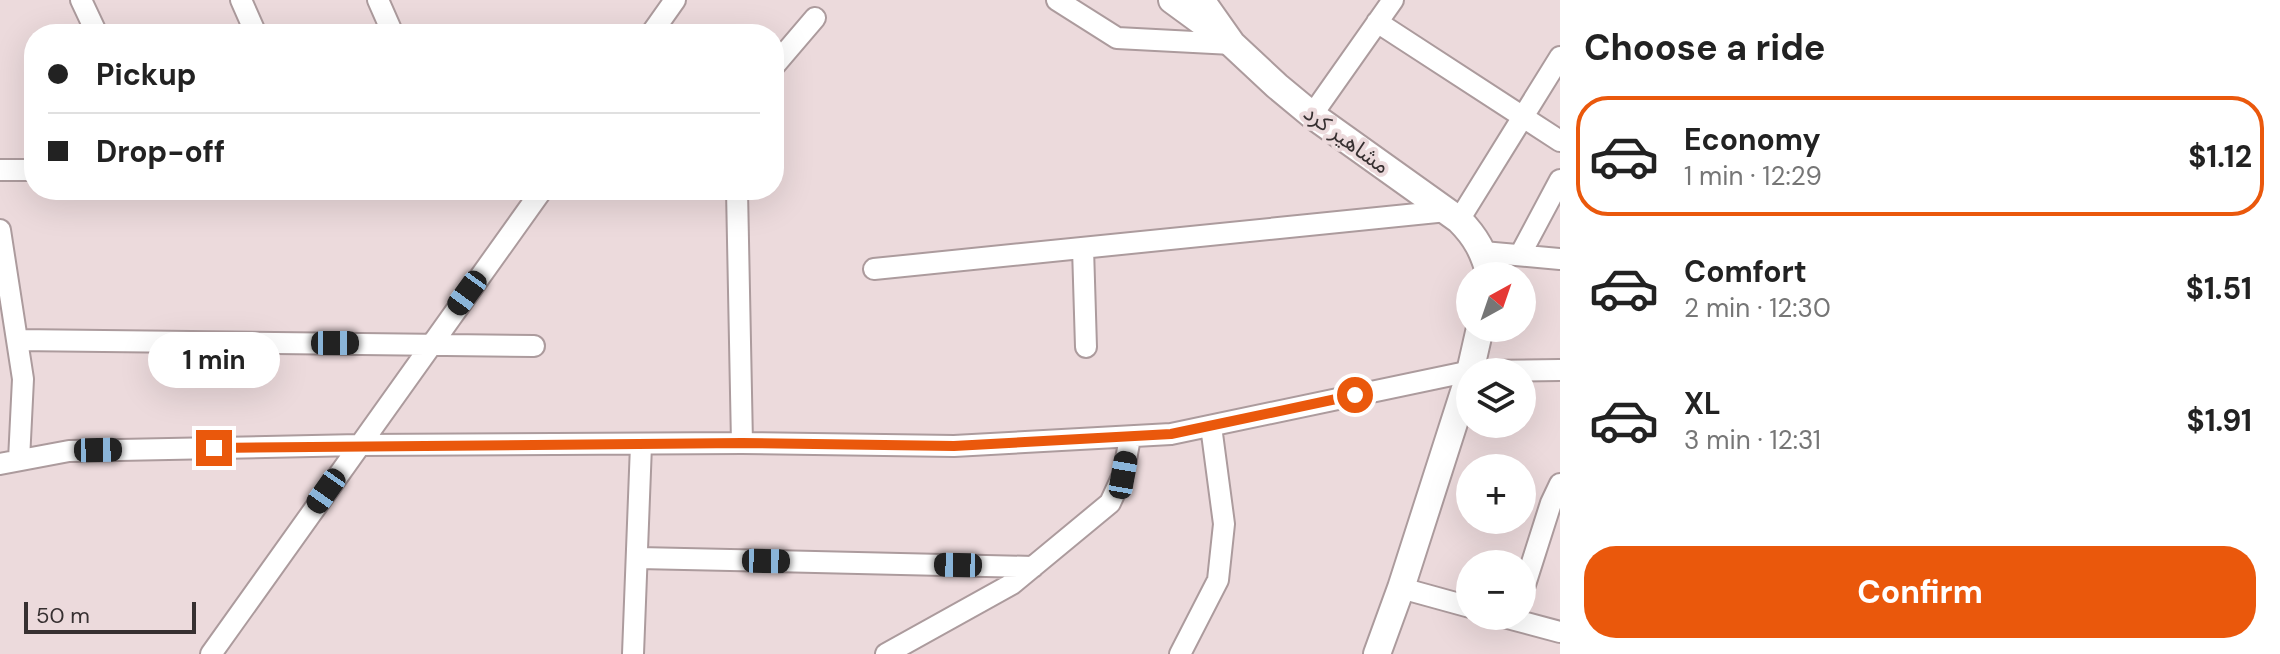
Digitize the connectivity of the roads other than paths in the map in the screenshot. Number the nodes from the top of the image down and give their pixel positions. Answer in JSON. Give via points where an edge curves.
{"nodes":[{"id":1,"x":81,"y":0,"type":"edge"},
{"id":2,"x":241,"y":0,"type":"edge"},
{"id":3,"x":378,"y":0,"type":"edge"},
{"id":4,"x":675,"y":0,"type":"edge"},
{"id":5,"x":1057,"y":0,"type":"edge"},
{"id":6,"x":1172,"y":0,"type":"edge"},
{"id":7,"x":1201,"y":0,"type":"edge"},
{"id":8,"x":1393,"y":0,"type":"edge"},
{"id":9,"x":815,"y":18,"type":"dead end"},
{"id":10,"x":1377,"y":22,"type":"junction"},
{"id":11,"x":92,"y":24,"type":"edge"},
{"id":12,"x":252,"y":24,"type":"edge"},
{"id":13,"x":389,"y":24,"type":"edge"},
{"id":14,"x":658,"y":24,"type":"edge"},
{"id":15,"x":1232,"y":44,"type":"junction"},
{"id":16,"x":784,"y":54,"type":"edge"},
{"id":17,"x":1560,"y":57,"type":"edge"},
{"id":18,"x":1312,"y":115,"type":"junction"},
{"id":19,"x":1523,"y":116,"type":"junction"},
{"id":20,"x":1560,"y":141,"type":"edge"},
{"id":21,"x":0,"y":170,"type":"edge"},
{"id":22,"x":24,"y":170,"type":"edge"},
{"id":23,"x":1560,"y":180,"type":"edge"},
{"id":24,"x":535,"y":200,"type":"edge"},
{"id":25,"x":737,"y":200,"type":"edge"},
{"id":26,"x":1453,"y":215,"type":"junction"},
{"id":27,"x":0,"y":230,"type":"edge"},
{"id":28,"x":1083,"y":248,"type":"junction"},
{"id":29,"x":1520,"y":255,"type":"junction"},
{"id":30,"x":1560,"y":259,"type":"edge"},
{"id":31,"x":1485,"y":262,"type":"edge"},
{"id":32,"x":1494,"y":262,"type":"edge"},
{"id":33,"x":874,"y":269,"type":"dead end"},
{"id":34,"x":17,"y":340,"type":"junction"},
{"id":35,"x":430,"y":344,"type":"junction"},
{"id":36,"x":534,"y":346,"type":"dead end"},
{"id":37,"x":1086,"y":347,"type":"dead end"},
{"id":38,"x":1560,"y":370,"type":"edge"},
{"id":39,"x":1536,"y":371,"type":"edge"},
{"id":40,"x":1456,"y":375,"type":"edge"},
{"id":41,"x":1456,"y":416,"type":"edge"},
{"id":42,"x":1211,"y":426,"type":"junction"},
{"id":43,"x":1130,"y":438,"type":"junction"},
{"id":44,"x":742,"y":443,"type":"junction"},
{"id":45,"x":359,"y":445,"type":"junction"},
{"id":46,"x":641,"y":445,"type":"junction"},
{"id":47,"x":10,"y":462,"type":"edge"},
{"id":48,"x":1560,"y":484,"type":"edge"},
{"id":49,"x":1536,"y":550,"type":"edge"},
{"id":50,"x":639,"y":558,"type":"junction"},
{"id":51,"x":1033,"y":567,"type":"junction"},
{"id":52,"x":1401,"y":588,"type":"junction"},
{"id":53,"x":1456,"y":603,"type":"edge"},
{"id":54,"x":1536,"y":625,"type":"edge"},
{"id":55,"x":1560,"y":632,"type":"edge"},
{"id":56,"x":211,"y":654,"type":"edge"},
{"id":57,"x":633,"y":654,"type":"edge"},
{"id":58,"x":886,"y":654,"type":"edge"},
{"id":59,"x":1180,"y":654,"type":"edge"},
{"id":60,"x":1377,"y":654,"type":"edge"}],
"edges":[{"from":1,"to":11,"type":"street"},
{"from":2,"to":12,"type":"street"},
{"from":3,"to":13,"type":"street"},
{"from":4,"to":14,"type":"street"},
{"from":5,"to":15,"type":"street","via":[[1117,38]]},
{"from":6,"to":15,"type":"street"},
{"from":7,"to":15,"type":"street","name":"مشاهیر کرد"},
{"from":8,"to":10,"type":"street"},
{"from":9,"to":16,"type":"street"},
{"from":10,"to":18,"type":"street"},
{"from":10,"to":19,"type":"street"},
{"from":15,"to":18,"type":"street","name":"مشاهیر کرد"},
{"from":17,"to":19,"type":"street"},
{"from":18,"to":26,"type":"street","name":"مشاهیر کرد"},
{"from":19,"to":20,"type":"street"},
{"from":19,"to":26,"type":"street"},
{"from":21,"to":22,"type":"street"},
{"from":23,"to":29,"type":"street"},
{"from":24,"to":35,"type":"street"},
{"from":25,"to":44,"type":"street"},
{"from":26,"to":28,"type":"street"},
{"from":26,"to":31,"type":"street","name":"مشاهیر کرد","via":[[1474,235]]},
{"from":27,"to":34,"type":"street"},
{"from":28,"to":33,"type":"street"},
{"from":28,"to":37,"type":"street"},
{"from":29,"to":30,"type":"street"},
{"from":29,"to":32,"type":"street"},
{"from":34,"to":35,"type":"street"},
{"from":34,"to":47,"type":"street","via":[[23,379]]},
{"from":35,"to":36,"type":"street"},
{"from":35,"to":45,"type":"street"},
{"from":38,"to":39,"type":"street"},
{"from":40,"to":42,"type":"street"},
{"from":41,"to":52,"type":"street"},
{"from":42,"to":43,"type":"street"},
{"from":42,"to":59,"type":"street","via":[[1224,524],[1218,580]]},
{"from":43,"to":44,"type":"street","via":[[954,446]]},
{"from":43,"to":51,"type":"street","via":[[1123,475],[1110,503]]},
{"from":44,"to":46,"type":"street"},
{"from":45,"to":46,"type":"street"},
{"from":45,"to":47,"type":"street","via":[[69,451]]},
{"from":45,"to":56,"type":"street"},
{"from":46,"to":50,"type":"street"},
{"from":48,"to":49,"type":"street"},
{"from":50,"to":51,"type":"street"},
{"from":50,"to":57,"type":"street"},
{"from":51,"to":58,"type":"street"},
{"from":52,"to":53,"type":"street"},
{"from":52,"to":60,"type":"street"},
{"from":54,"to":55,"type":"street"}]}
